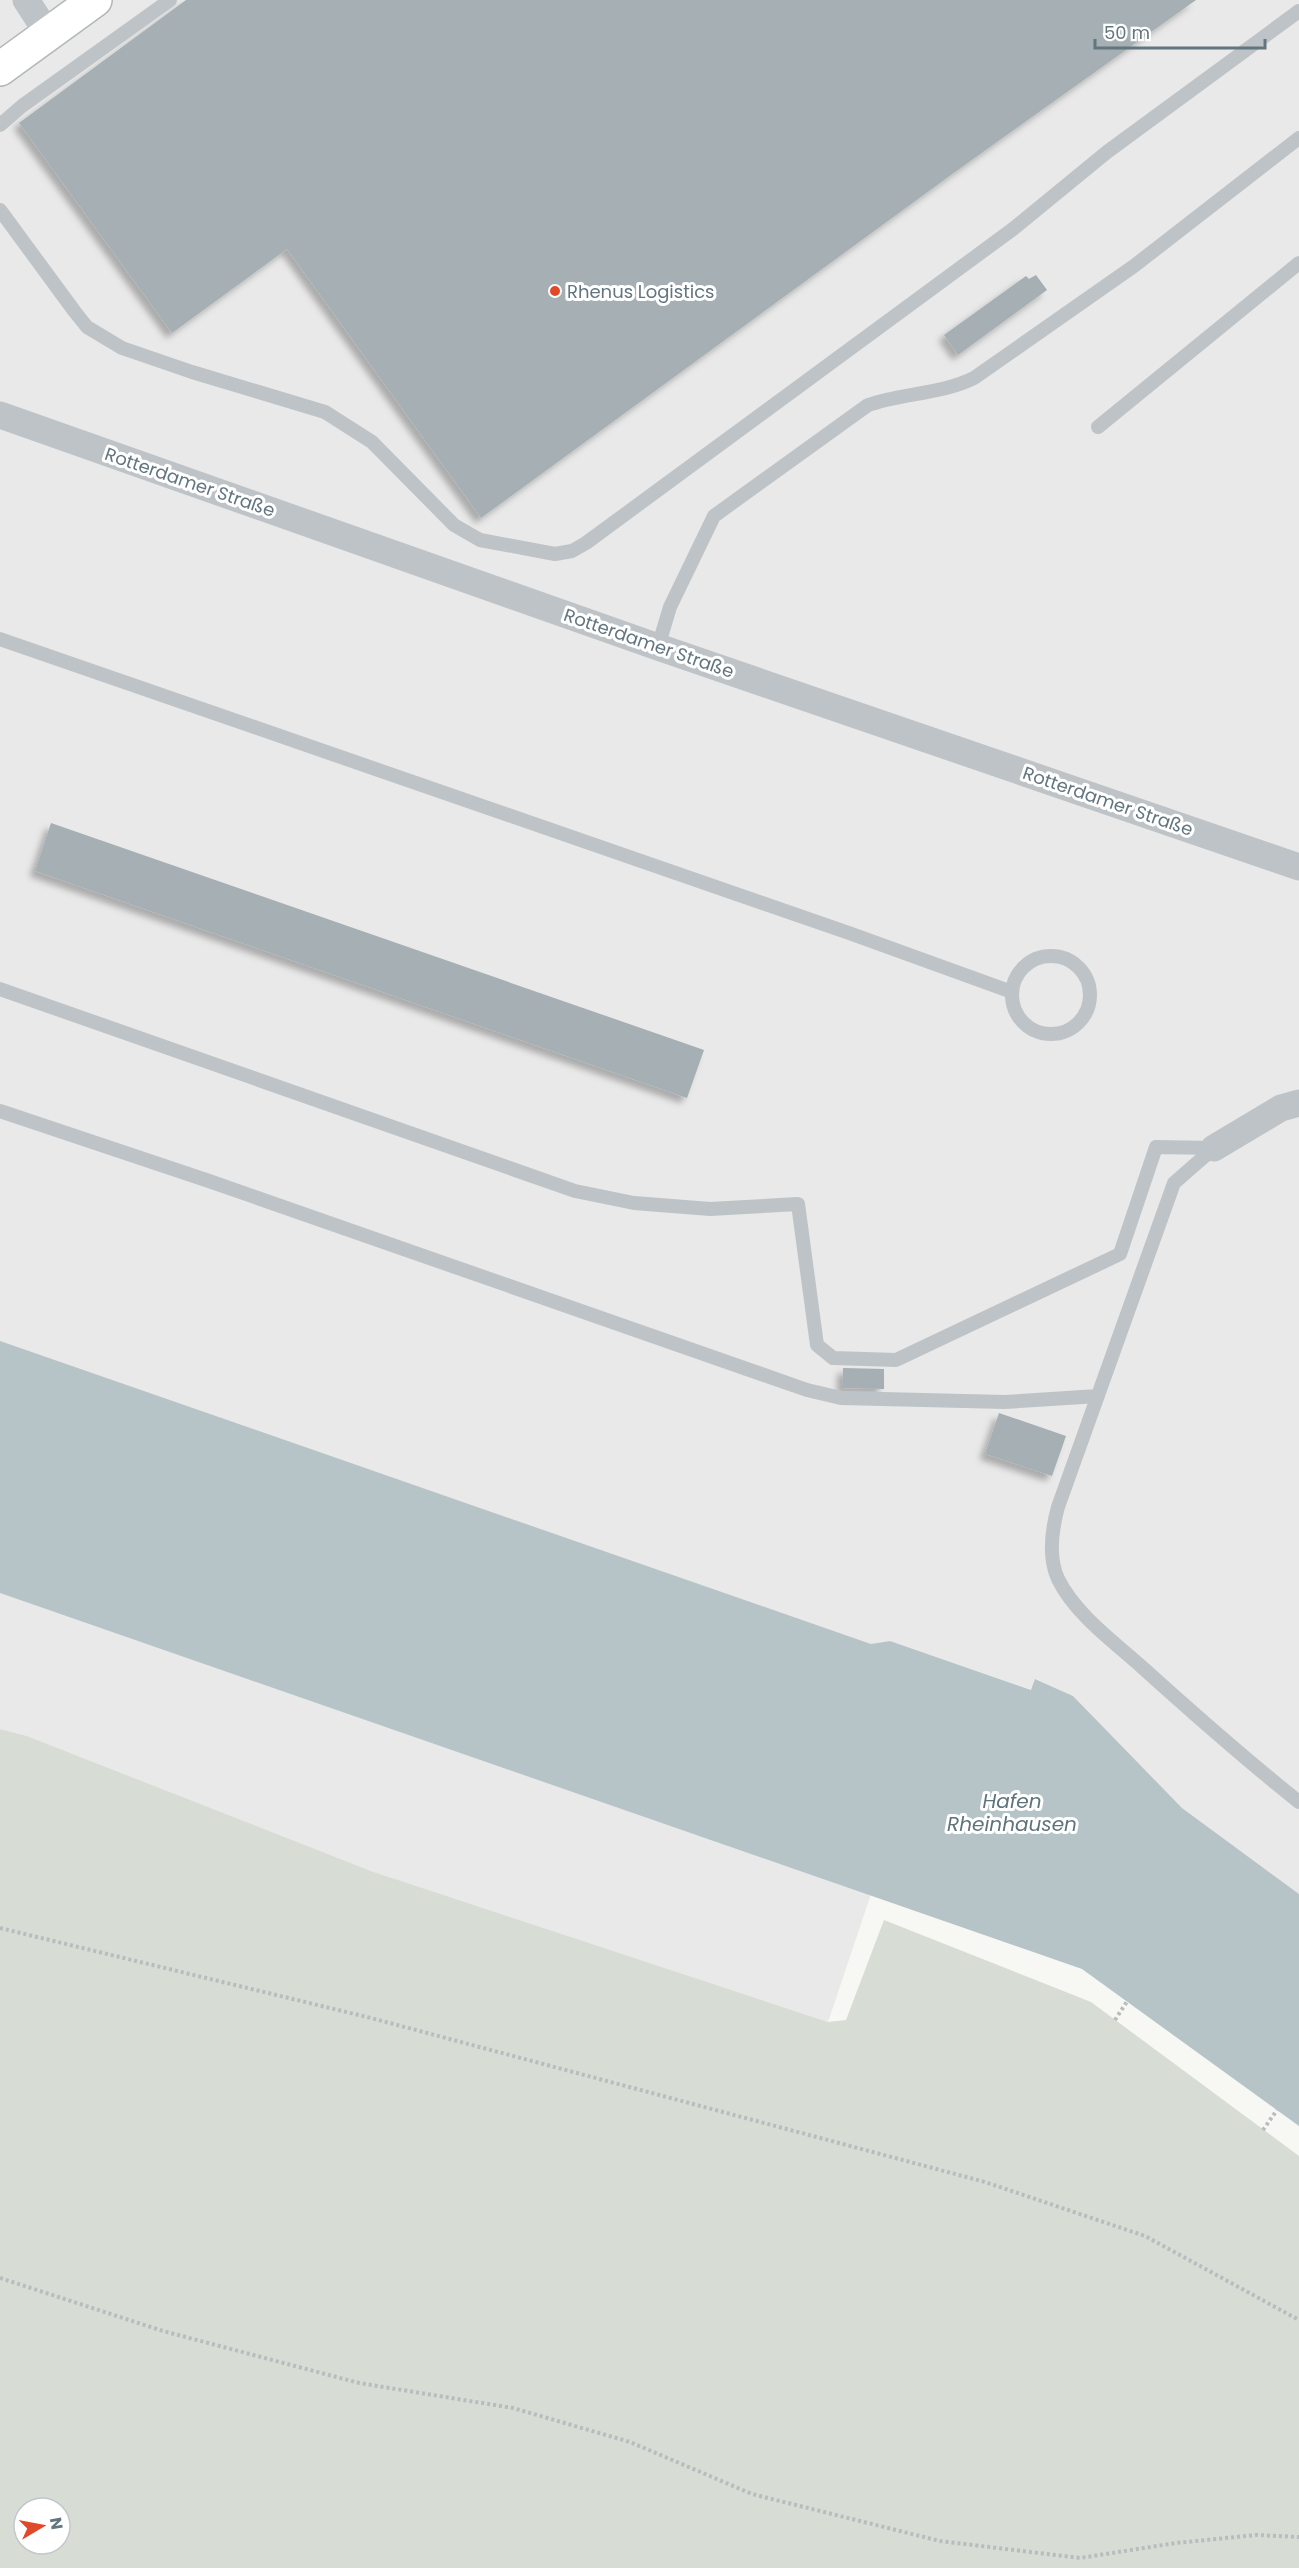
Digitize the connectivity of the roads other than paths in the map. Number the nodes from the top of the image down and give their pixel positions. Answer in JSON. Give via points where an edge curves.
{"nodes":[{"id":1,"x":26,"y":0,"type":"edge"},
{"id":2,"x":95,"y":0,"type":"edge"},
{"id":3,"x":170,"y":0,"type":"edge"},
{"id":4,"x":1299,"y":11,"type":"edge"},
{"id":5,"x":48,"y":34,"type":"junction"},
{"id":6,"x":0,"y":69,"type":"edge"},
{"id":7,"x":0,"y":125,"type":"edge"},
{"id":8,"x":1299,"y":138,"type":"edge"},
{"id":9,"x":0,"y":210,"type":"edge"},
{"id":10,"x":1299,"y":263,"type":"edge"},
{"id":11,"x":0,"y":415,"type":"edge"},
{"id":12,"x":1098,"y":427,"type":"dead end"},
{"id":13,"x":0,"y":639,"type":"edge"},
{"id":14,"x":658,"y":646,"type":"junction"},
{"id":15,"x":1299,"y":867,"type":"edge"},
{"id":16,"x":0,"y":989,"type":"edge"},
{"id":17,"x":1012,"y":992,"type":"junction"},
{"id":18,"x":1299,"y":1103,"type":"edge"},
{"id":19,"x":0,"y":1111,"type":"edge"},
{"id":20,"x":1214,"y":1148,"type":"junction"},
{"id":21,"x":1098,"y":1396,"type":"junction"},
{"id":22,"x":1299,"y":1802,"type":"edge"}],
"edges":[{"from":1,"to":5,"type":"street"},
{"from":2,"to":5,"type":"main road"},
{"from":3,"to":7,"type":"lane"},
{"from":4,"to":9,"type":"lane","via":[[1107,152],[1013,230],[572,551],[555,554],[480,540],[454,525],[372,442],[325,412],[192,372],[105,340],[87,327]]},
{"from":5,"to":6,"type":"main road"},
{"from":8,"to":14,"type":"lane","via":[[1134,266],[974,378],[868,405],[714,516],[670,607]]},
{"from":10,"to":12,"type":"lane"},
{"from":11,"to":14,"type":"street","name":"Rotterdamer Straße"},
{"from":13,"to":17,"type":"lane"},
{"from":14,"to":15,"type":"street","name":"Rotterdamer Straße"},
{"from":16,"to":20,"type":"lane","via":[[575,1191],[634,1203],[710,1209],[798,1204],[818,1345],[833,1358],[896,1360],[1120,1254],[1156,1148]]},
{"from":17,"to":17,"type":"lane","via":[[1019,1018],[1028,1028],[1044,1035],[1058,1035],[1077,1026],[1086,1015],[1091,996],[1089,982],[1079,968],[1055,956],[1033,960],[1022,968]]},
{"from":18,"to":20,"type":"street","via":[[1281,1108]]},
{"from":19,"to":21,"type":"lane","via":[[807,1390],[841,1398],[1005,1402]]},
{"from":20,"to":21,"type":"lane","via":[[1174,1183]]},
{"from":21,"to":22,"type":"lane","via":[[1051,1531],[1057,1576],[1070,1599],[1100,1630]]}]}
